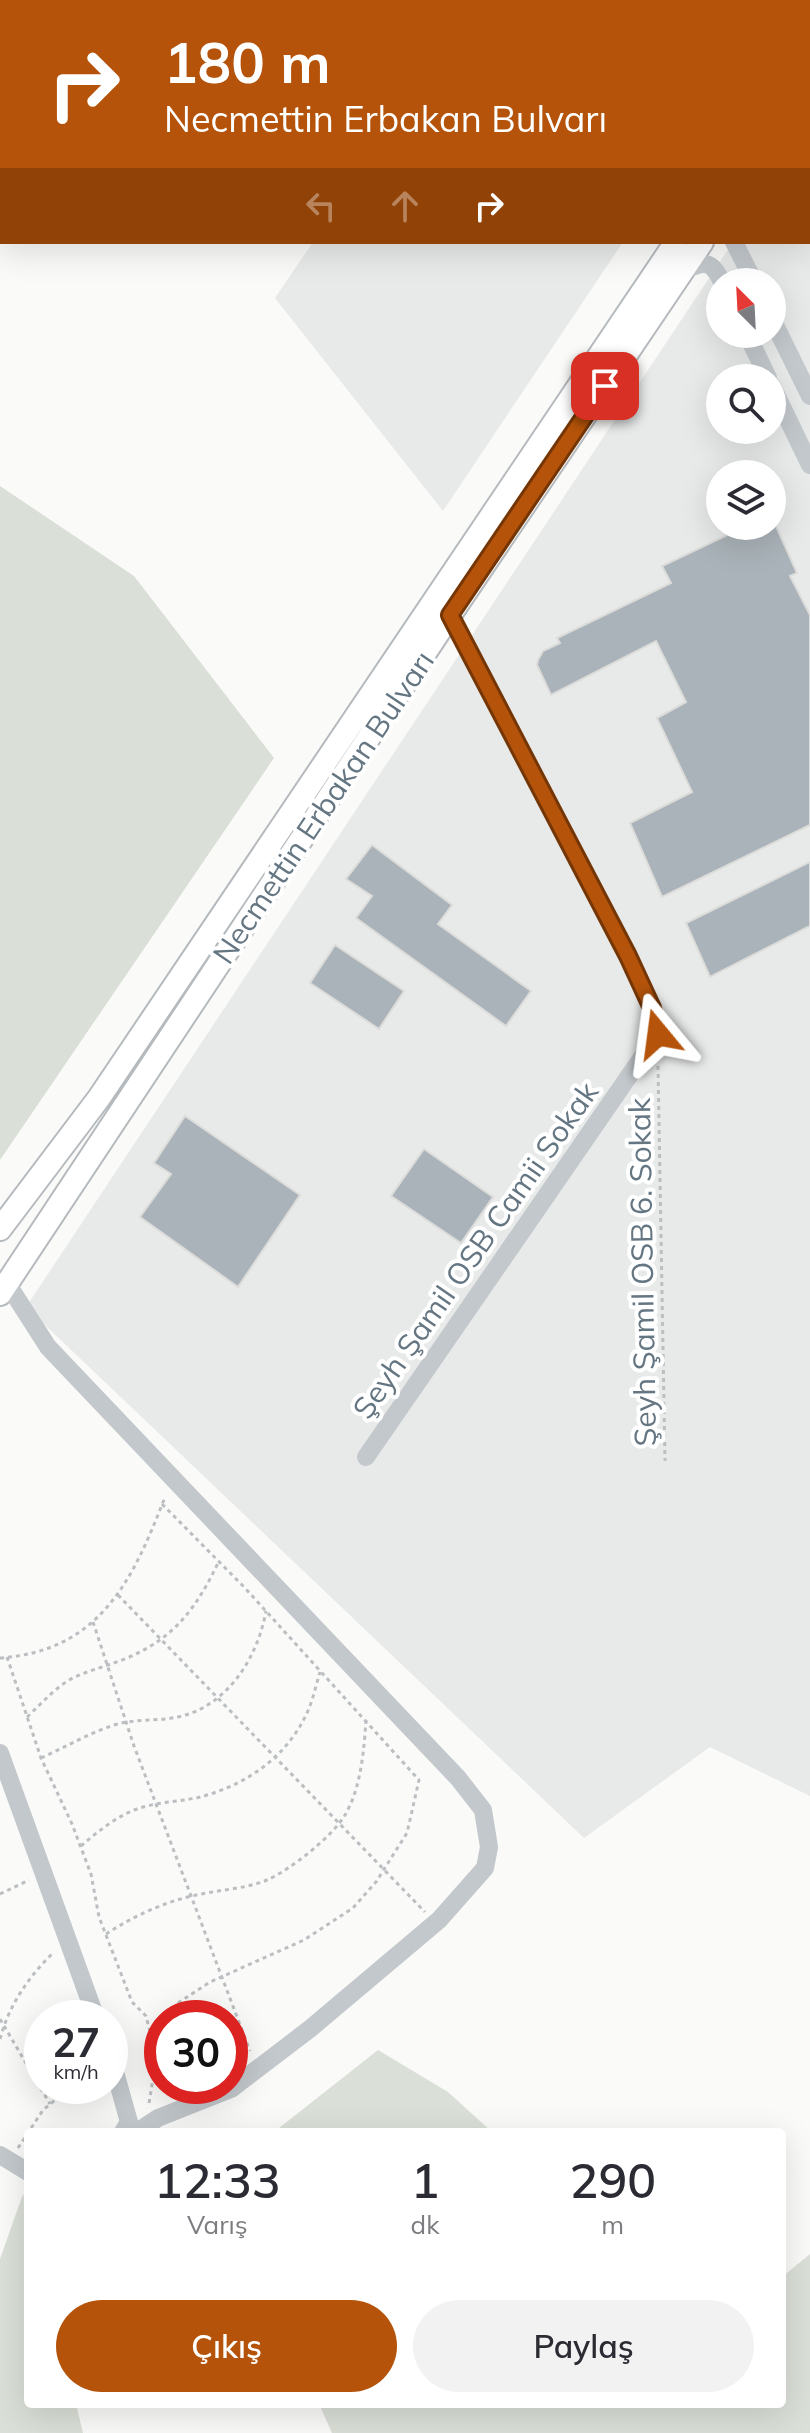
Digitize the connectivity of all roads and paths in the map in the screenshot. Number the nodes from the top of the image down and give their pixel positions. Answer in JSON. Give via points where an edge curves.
{"nodes":[{"id":1,"x":675,"y":244,"type":"edge"},
{"id":2,"x":701,"y":244,"type":"edge"},
{"id":3,"x":735,"y":244,"type":"edge"},
{"id":4,"x":714,"y":268,"type":"edge"},
{"id":5,"x":747,"y":268,"type":"edge"},
{"id":6,"x":682,"y":271,"type":"junction"},
{"id":7,"x":786,"y":347,"type":"edge"},
{"id":8,"x":810,"y":396,"type":"edge"},
{"id":9,"x":786,"y":415,"type":"edge"},
{"id":10,"x":810,"y":465,"type":"edge"},
{"id":11,"x":450,"y":615,"type":"junction"},
{"id":12,"x":658,"y":1066,"type":"dead end"},
{"id":13,"x":0,"y":1229,"type":"edge"},
{"id":14,"x":3,"y":1288,"type":"edge"},
{"id":15,"x":366,"y":1457,"type":"dead end"},
{"id":16,"x":665,"y":1461,"type":"dead end"},
{"id":17,"x":172,"y":1479,"type":"junction"},
{"id":18,"x":162,"y":1504,"type":"junction"},
{"id":19,"x":219,"y":1561,"type":"junction"},
{"id":20,"x":118,"y":1595,"type":"junction"},
{"id":21,"x":266,"y":1611,"type":"junction"},
{"id":22,"x":93,"y":1622,"type":"junction"},
{"id":23,"x":161,"y":1639,"type":"junction"},
{"id":24,"x":7,"y":1657,"type":"junction"},
{"id":25,"x":0,"y":1658,"type":"edge"},
{"id":26,"x":106,"y":1664,"type":"junction"},
{"id":27,"x":321,"y":1670,"type":"junction"},
{"id":28,"x":217,"y":1697,"type":"junction"},
{"id":29,"x":27,"y":1717,"type":"junction"},
{"id":30,"x":366,"y":1718,"type":"junction"},
{"id":31,"x":126,"y":1722,"type":"junction"},
{"id":32,"x":0,"y":1753,"type":"edge"},
{"id":33,"x":41,"y":1758,"type":"junction"},
{"id":34,"x":275,"y":1758,"type":"junction"},
{"id":35,"x":157,"y":1805,"type":"junction"},
{"id":36,"x":338,"y":1823,"type":"junction"},
{"id":37,"x":81,"y":1846,"type":"junction"},
{"id":38,"x":384,"y":1869,"type":"junction"},
{"id":39,"x":44,"y":1875,"type":"junction"},
{"id":40,"x":0,"y":1894,"type":"edge"},
{"id":41,"x":191,"y":1896,"type":"junction"},
{"id":42,"x":437,"y":1922,"type":"junction"},
{"id":43,"x":106,"y":1934,"type":"junction"},
{"id":44,"x":69,"y":1946,"type":"junction"},
{"id":45,"x":221,"y":1975,"type":"junction"},
{"id":46,"x":89,"y":2000,"type":"edge"},
{"id":47,"x":182,"y":2000,"type":"edge"},
{"id":48,"x":144,"y":2014,"type":"edge"},
{"id":49,"x":0,"y":2019,"type":"edge"},
{"id":50,"x":4,"y":2025,"type":"junction"},
{"id":51,"x":0,"y":2039,"type":"edge"},
{"id":52,"x":24,"y":2059,"type":"edge"},
{"id":53,"x":257,"y":2069,"type":"junction"},
{"id":54,"x":50,"y":2104,"type":"edge"},
{"id":55,"x":123,"y":2104,"type":"edge"},
{"id":56,"x":148,"y":2104,"type":"edge"},
{"id":57,"x":31,"y":2128,"type":"edge"},
{"id":58,"x":130,"y":2128,"type":"edge"},
{"id":59,"x":131,"y":2128,"type":"edge"},
{"id":60,"x":133,"y":2128,"type":"edge"},
{"id":61,"x":24,"y":2137,"type":"edge"},
{"id":62,"x":6,"y":2159,"type":"edge"},
{"id":63,"x":24,"y":2170,"type":"edge"}],
"edges":[{"from":1,"to":13,"type":"main road","name":"Necmettin Erbakan Bulvarı","via":[[99,1098]]},
{"from":2,"to":6,"type":"main road","name":"Necmettin Erbakan Bulvarı"},
{"from":3,"to":5,"type":"street"},
{"from":4,"to":6,"type":"street","via":[[698,265]]},
{"from":6,"to":11,"type":"main road","name":"Necmettin Erbakan Bulvarı"},
{"from":7,"to":8,"type":"street"},
{"from":9,"to":10,"type":"street"},
{"from":11,"to":14,"type":"main road","name":"Necmettin Erbakan Bulvarı"},
{"from":11,"to":15,"type":"street","name":"Şeyh Şamil OSB Camii Sokak","via":[[628,956],[658,1034]]},
{"from":12,"to":16,"type":"path","name":"Şeyh Şamil OSB 6. Sokak"},
{"from":14,"to":17,"type":"street","via":[[48,1347]]},
{"from":17,"to":18,"type":"path"},
{"from":17,"to":42,"type":"street","via":[[399,1714],[483,1810],[489,1847],[485,1868]]},
{"from":18,"to":19,"type":"path"},
{"from":18,"to":20,"type":"path"},
{"from":19,"to":21,"type":"path"},
{"from":19,"to":23,"type":"path","via":[[197,1603]]},
{"from":20,"to":22,"type":"path"},
{"from":20,"to":23,"type":"path"},
{"from":21,"to":27,"type":"path"},
{"from":21,"to":28,"type":"path","via":[[243,1671]]},
{"from":22,"to":24,"type":"path","via":[[43,1649]]},
{"from":22,"to":26,"type":"path"},
{"from":23,"to":26,"type":"path"},
{"from":23,"to":28,"type":"path"},
{"from":24,"to":25,"type":"path"},
{"from":24,"to":29,"type":"path"},
{"from":26,"to":29,"type":"path","via":[[56,1689]]},
{"from":26,"to":31,"type":"path"},
{"from":27,"to":30,"type":"path"},
{"from":27,"to":34,"type":"path","via":[[307,1713]]},
{"from":28,"to":31,"type":"path","via":[[182,1716]]},
{"from":28,"to":34,"type":"path"},
{"from":29,"to":33,"type":"path"},
{"from":30,"to":36,"type":"path","via":[[356,1785]]},
{"from":30,"to":38,"type":"path","via":[[419,1780],[407,1833]]},
{"from":31,"to":33,"type":"path"},
{"from":31,"to":35,"type":"path"},
{"from":32,"to":39,"type":"street"},
{"from":33,"to":37,"type":"path"},
{"from":34,"to":35,"type":"path","via":[[237,1784]]},
{"from":34,"to":36,"type":"path"},
{"from":35,"to":37,"type":"path","via":[[137,1809]]},
{"from":35,"to":41,"type":"path"},
{"from":36,"to":38,"type":"path"},
{"from":36,"to":41,"type":"path","via":[[295,1865],[265,1881]]},
{"from":37,"to":43,"type":"path"},
{"from":38,"to":42,"type":"path"},
{"from":38,"to":45,"type":"path","via":[[353,1908],[328,1926],[280,1953]]},
{"from":39,"to":40,"type":"path"},
{"from":39,"to":44,"type":"street"},
{"from":41,"to":43,"type":"path","via":[[133,1917]]},
{"from":41,"to":45,"type":"path"},
{"from":42,"to":53,"type":"street"},
{"from":43,"to":48,"type":"path","via":[[132,2002]]},
{"from":44,"to":46,"type":"street"},
{"from":44,"to":50,"type":"path","via":[[42,1964]]},
{"from":45,"to":47,"type":"path"},
{"from":45,"to":53,"type":"path"},
{"from":49,"to":50,"type":"path"},
{"from":50,"to":51,"type":"path"},
{"from":50,"to":52,"type":"path"},
{"from":53,"to":60,"type":"street","via":[[231,2089]]},
{"from":54,"to":57,"type":"path"},
{"from":55,"to":58,"type":"street"},
{"from":56,"to":59,"type":"path"},
{"from":61,"to":62,"type":"path"},
{"from":62,"to":63,"type":"street"}]}
